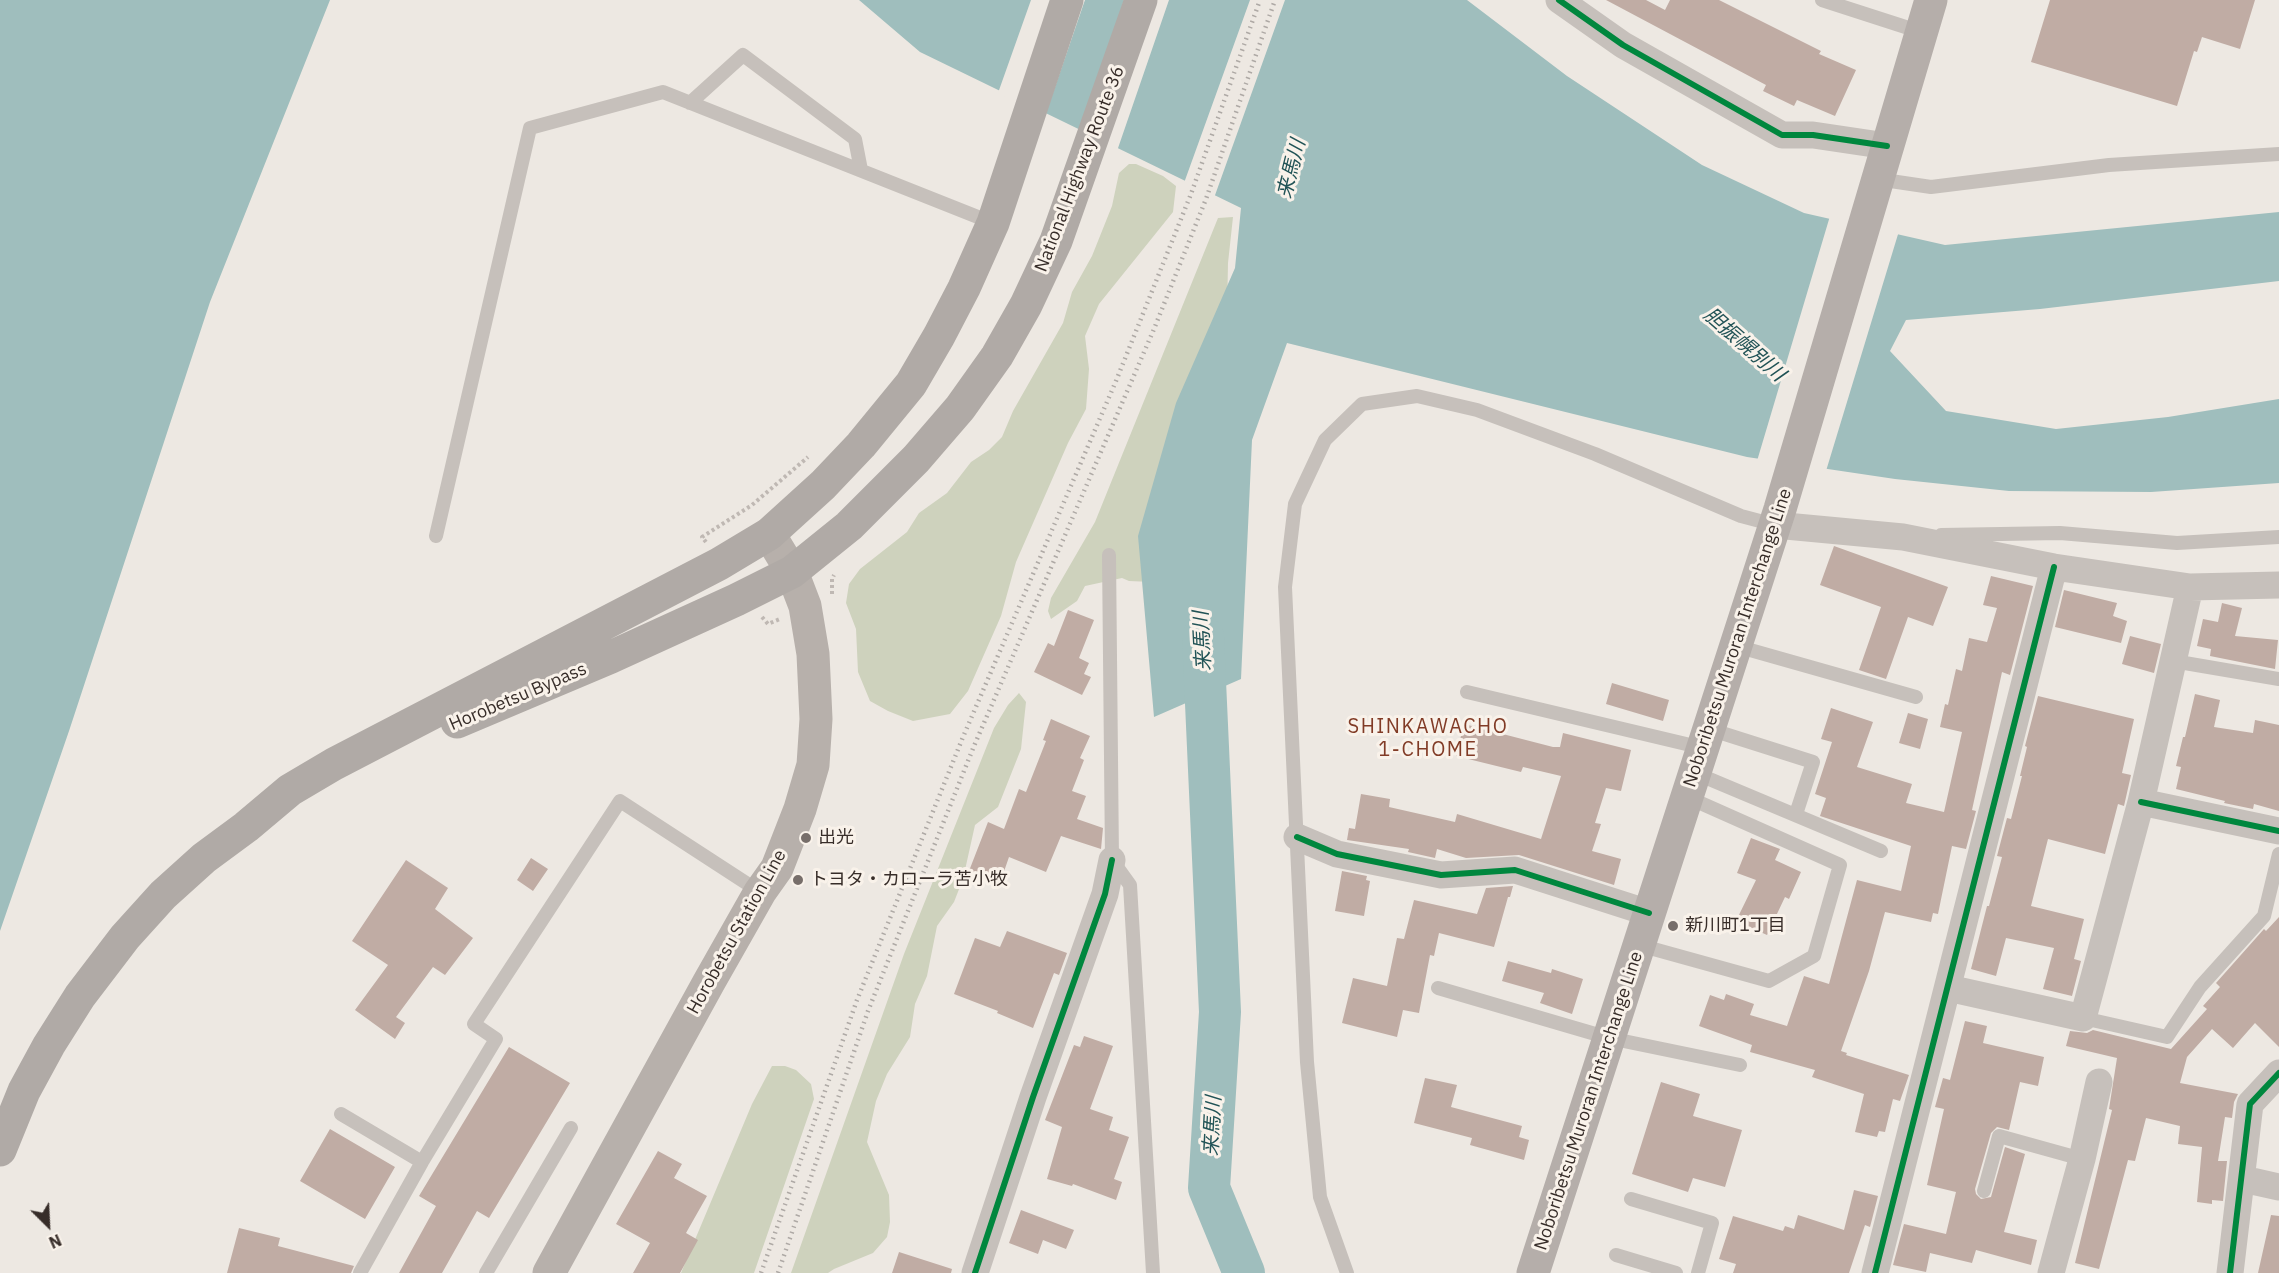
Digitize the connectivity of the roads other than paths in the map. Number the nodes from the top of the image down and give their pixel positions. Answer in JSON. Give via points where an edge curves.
{"nodes":[{"id":1,"x":1067,"y":0,"type":"edge"},
{"id":2,"x":1141,"y":0,"type":"edge"},
{"id":3,"x":1559,"y":0,"type":"edge"},
{"id":4,"x":1822,"y":0,"type":"edge"},
{"id":5,"x":1931,"y":0,"type":"edge"},
{"id":6,"x":1921,"y":32,"type":"junction"},
{"id":7,"x":690,"y":103,"type":"junction"},
{"id":8,"x":1887,"y":146,"type":"junction"},
{"id":9,"x":2279,"y":154,"type":"edge"},
{"id":10,"x":861,"y":170,"type":"junction"},
{"id":11,"x":1875,"y":185,"type":"junction"},
{"id":12,"x":993,"y":223,"type":"junction"},
{"id":13,"x":1778,"y":517,"type":"junction"},
{"id":14,"x":769,"y":534,"type":"junction"},
{"id":15,"x":436,"y":536,"type":"dead end"},
{"id":16,"x":1903,"y":537,"type":"junction"},
{"id":17,"x":2279,"y":537,"type":"edge"},
{"id":18,"x":1109,"y":555,"type":"dead end"},
{"id":19,"x":2054,"y":567,"type":"junction"},
{"id":20,"x":792,"y":572,"type":"junction"},
{"id":21,"x":2279,"y":585,"type":"edge"},
{"id":22,"x":2190,"y":587,"type":"junction"},
{"id":23,"x":1736,"y":646,"type":"junction"},
{"id":24,"x":2173,"y":662,"type":"junction"},
{"id":25,"x":2279,"y":678,"type":"edge"},
{"id":26,"x":1467,"y":692,"type":"dead end"},
{"id":27,"x":1916,"y":697,"type":"dead end"},
{"id":28,"x":1698,"y":762,"type":"junction"},
{"id":29,"x":2141,"y":802,"type":"junction"},
{"id":30,"x":1796,"y":814,"type":"junction"},
{"id":31,"x":246,"y":827,"type":"junction"},
{"id":32,"x":2279,"y":831,"type":"edge"},
{"id":33,"x":1297,"y":837,"type":"junction"},
{"id":34,"x":1881,"y":851,"type":"dead end"},
{"id":35,"x":2279,"y":854,"type":"edge"},
{"id":36,"x":1112,"y":860,"type":"junction"},
{"id":37,"x":760,"y":892,"type":"junction"},
{"id":38,"x":1649,"y":914,"type":"junction"},
{"id":39,"x":1639,"y":945,"type":"junction"},
{"id":40,"x":1438,"y":988,"type":"dead end"},
{"id":41,"x":1948,"y":988,"type":"junction"},
{"id":42,"x":2083,"y":1018,"type":"junction"},
{"id":43,"x":1609,"y":1038,"type":"junction"},
{"id":44,"x":1740,"y":1065,"type":"dead end"},
{"id":45,"x":2279,"y":1073,"type":"edge"},
{"id":46,"x":2099,"y":1082,"type":"dead end"},
{"id":47,"x":341,"y":1114,"type":"dead end"},
{"id":48,"x":571,"y":1128,"type":"dead end"},
{"id":49,"x":0,"y":1150,"type":"edge"},
{"id":50,"x":2082,"y":1159,"type":"junction"},
{"id":51,"x":422,"y":1162,"type":"junction"},
{"id":52,"x":2243,"y":1179,"type":"junction"},
{"id":53,"x":2279,"y":1187,"type":"edge"},
{"id":54,"x":1984,"y":1191,"type":"dead end"},
{"id":55,"x":1631,"y":1199,"type":"dead end"},
{"id":56,"x":1616,"y":1255,"type":"dead end"},
{"id":57,"x":360,"y":1273,"type":"edge"},
{"id":58,"x":486,"y":1273,"type":"edge"},
{"id":59,"x":549,"y":1273,"type":"edge"},
{"id":60,"x":975,"y":1273,"type":"edge"},
{"id":61,"x":1153,"y":1273,"type":"edge"},
{"id":62,"x":1347,"y":1273,"type":"edge"},
{"id":63,"x":1533,"y":1273,"type":"edge"},
{"id":64,"x":1676,"y":1273,"type":"edge"},
{"id":65,"x":1698,"y":1273,"type":"edge"},
{"id":66,"x":1875,"y":1273,"type":"edge"},
{"id":67,"x":2051,"y":1273,"type":"edge"},
{"id":68,"x":2230,"y":1273,"type":"edge"}],
"edges":[{"from":1,"to":12,"type":"highway"},
{"from":2,"to":20,"type":"highway","name":"National Highway Route 36","via":[[1056,241],[997,356],[960,408],[916,459],[849,526]]},
{"from":3,"to":8,"type":"street","via":[[1623,45],[1782,135],[1813,135]]},
{"from":4,"to":6,"type":"lane"},
{"from":5,"to":6,"type":"main road","name":"Noboribetsu Muroran Interchange Line"},
{"from":6,"to":8,"type":"main road","name":"Noboribetsu Muroran Interchange Line"},
{"from":7,"to":10,"type":"lane"},
{"from":7,"to":10,"type":"lane","via":[[743,56],[855,139]]},
{"from":7,"to":15,"type":"lane","via":[[663,92],[530,128]]},
{"from":8,"to":11,"type":"main road","name":"Noboribetsu Muroran Interchange Line"},
{"from":9,"to":11,"type":"lane","via":[[2109,165],[1931,188]]},
{"from":10,"to":12,"type":"lane"},
{"from":11,"to":13,"type":"main road","name":"Noboribetsu Muroran Interchange Line"},
{"from":12,"to":14,"type":"highway","via":[[964,288],[910,384],[861,445]]},
{"from":13,"to":16,"type":"street"},
{"from":13,"to":23,"type":"main road","name":"Noboribetsu Muroran Interchange Line"},
{"from":13,"to":33,"type":"lane","via":[[1741,516],[1595,454],[1477,410],[1418,396],[1362,404],[1325,440],[1295,504],[1285,587]]},
{"from":14,"to":20,"type":"main road","name":"Horobetsu Station Line"},
{"from":14,"to":31,"type":"highway","name":"Horobetsu Bypass","via":[[708,570],[334,764],[290,790]]},
{"from":16,"to":17,"type":"lane","via":[[2060,533],[2177,543]]},
{"from":16,"to":19,"type":"street"},
{"from":18,"to":36,"type":"lane"},
{"from":19,"to":22,"type":"street"},
{"from":19,"to":41,"type":"street"},
{"from":20,"to":31,"type":"highway","name":"Horobetsu Bypass","via":[[621,652],[452,724]]},
{"from":20,"to":37,"type":"main road","name":"Horobetsu Station Line","via":[[805,606],[813,654],[813,765],[777,868]]},
{"from":21,"to":22,"type":"street"},
{"from":22,"to":24,"type":"street"},
{"from":23,"to":27,"type":"lane"},
{"from":23,"to":28,"type":"main road","name":"Noboribetsu Muroran Interchange Line"},
{"from":24,"to":25,"type":"lane"},
{"from":24,"to":29,"type":"street"},
{"from":26,"to":28,"type":"lane"},
{"from":28,"to":30,"type":"lane"},
{"from":28,"to":30,"type":"lane","via":[[1813,762]]},
{"from":28,"to":38,"type":"main road","name":"Noboribetsu Muroran Interchange Line"},
{"from":28,"to":39,"type":"lane","via":[[1840,865],[1814,956],[1769,981]]},
{"from":29,"to":32,"type":"street"},
{"from":29,"to":42,"type":"street"},
{"from":30,"to":34,"type":"lane"},
{"from":31,"to":49,"type":"highway","name":"Horobetsu Bypass","via":[[163,895],[80,996],[24,1091]]},
{"from":33,"to":38,"type":"street","via":[[1336,854],[1441,875],[1515,870]]},
{"from":33,"to":62,"type":"lane","via":[[1307,1062],[1320,1197]]},
{"from":35,"to":42,"type":"lane","via":[[2264,916],[2200,987],[2167,1037]]},
{"from":36,"to":60,"type":"street","via":[[1105,894]]},
{"from":36,"to":61,"type":"lane","via":[[1130,885]]},
{"from":37,"to":51,"type":"lane","via":[[620,801],[474,1024],[496,1039]]},
{"from":37,"to":59,"type":"main road","name":"Horobetsu Station Line"},
{"from":38,"to":39,"type":"main road","name":"Noboribetsu Muroran Interchange Line"},
{"from":39,"to":43,"type":"main road","name":"Noboribetsu Muroran Interchange Line"},
{"from":40,"to":43,"type":"lane"},
{"from":41,"to":42,"type":"street"},
{"from":41,"to":66,"type":"street"},
{"from":43,"to":44,"type":"lane"},
{"from":43,"to":63,"type":"main road","name":"Noboribetsu Muroran Interchange Line"},
{"from":45,"to":52,"type":"street","via":[[2250,1104]]},
{"from":46,"to":50,"type":"street"},
{"from":47,"to":51,"type":"lane"},
{"from":48,"to":58,"type":"lane"},
{"from":50,"to":54,"type":"lane","via":[[2000,1136]]},
{"from":50,"to":67,"type":"street"},
{"from":51,"to":57,"type":"lane"},
{"from":52,"to":53,"type":"street"},
{"from":52,"to":68,"type":"street"},
{"from":55,"to":65,"type":"lane","via":[[1712,1223]]},
{"from":56,"to":64,"type":"lane"}]}
